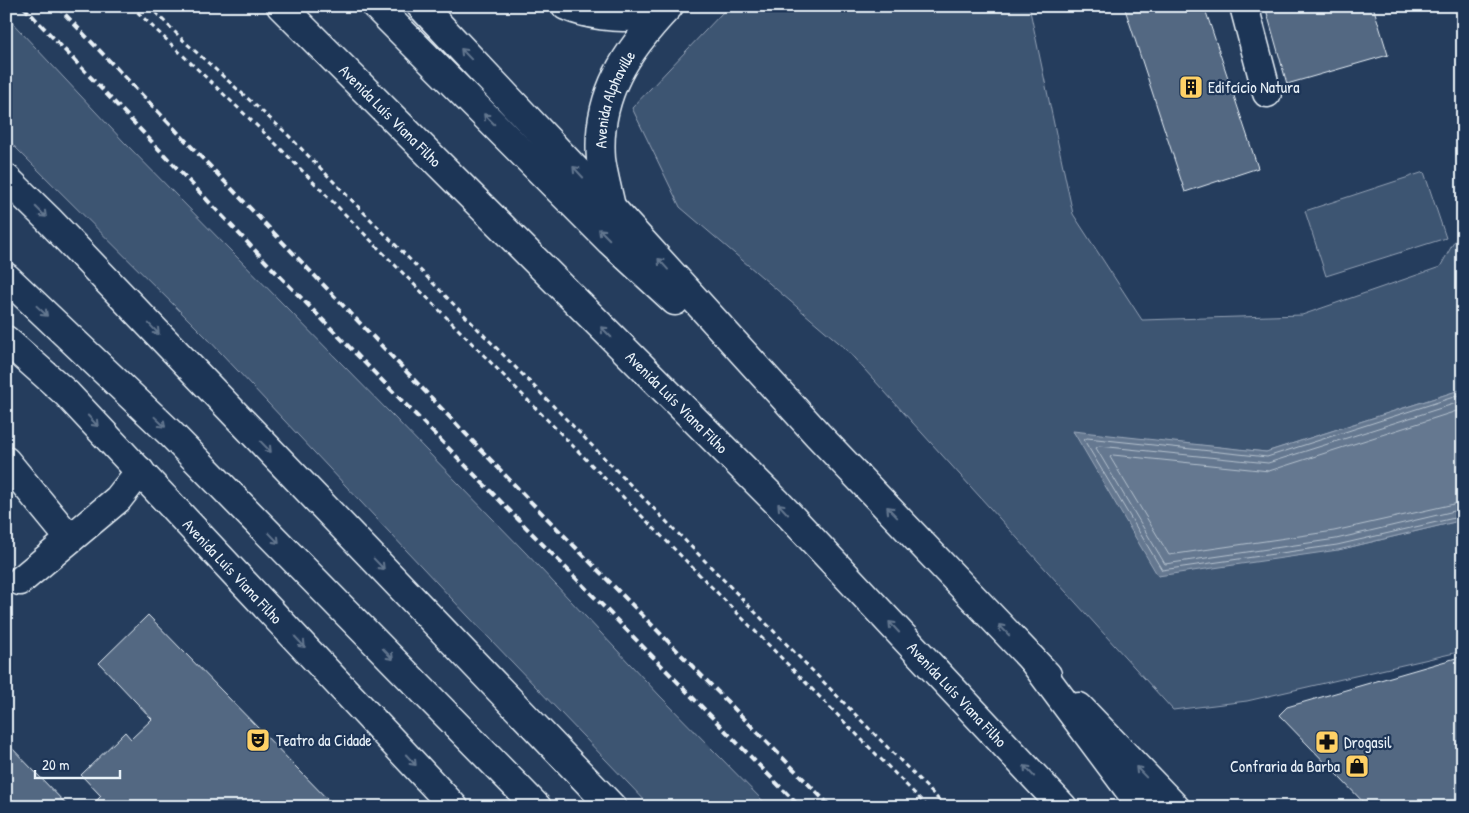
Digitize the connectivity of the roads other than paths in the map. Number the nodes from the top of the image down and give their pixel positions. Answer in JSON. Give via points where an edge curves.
{"nodes":[{"id":1,"x":281,"y":6,"type":"edge"},
{"id":2,"x":376,"y":6,"type":"edge"},
{"id":3,"x":421,"y":6,"type":"edge"},
{"id":4,"x":566,"y":6,"type":"edge"},
{"id":5,"x":664,"y":6,"type":"edge"},
{"id":6,"x":669,"y":6,"type":"edge"},
{"id":7,"x":1244,"y":6,"type":"edge"},
{"id":8,"x":1267,"y":93,"type":"dead end"},
{"id":9,"x":6,"y":178,"type":"edge"},
{"id":10,"x":612,"y":208,"type":"junction"},
{"id":11,"x":6,"y":277,"type":"edge"},
{"id":12,"x":6,"y":328,"type":"edge"},
{"id":13,"x":6,"y":340,"type":"edge"},
{"id":14,"x":67,"y":394,"type":"junction"},
{"id":15,"x":818,"y":435,"type":"junction"},
{"id":16,"x":6,"y":460,"type":"edge"},
{"id":17,"x":140,"y":471,"type":"junction"},
{"id":18,"x":70,"y":539,"type":"junction"},
{"id":19,"x":20,"y":582,"type":"dead end"},
{"id":20,"x":1031,"y":658,"type":"junction"},
{"id":21,"x":454,"y":807,"type":"edge"},
{"id":22,"x":538,"y":807,"type":"edge"},
{"id":23,"x":612,"y":807,"type":"edge"},
{"id":24,"x":1063,"y":807,"type":"edge"},
{"id":25,"x":1142,"y":807,"type":"edge"},
{"id":26,"x":1175,"y":807,"type":"edge"}],
"edges":[{"from":24,"to":1,"type":"main road","name":"Avenida Luís Viana Filho","one_way":true,"via":[[778,503]]},
{"from":15,"to":2,"type":"main road","one_way":true,"via":[[610,241]]},
{"from":10,"to":3,"type":"main road","one_way":true},
{"from":4,"to":5,"type":"main road","via":[[604,16],[640,16]]},
{"from":6,"to":10,"type":"main road","name":"Avenida Alphaville","via":[[635,45],[619,69],[609,93],[601,124],[601,159]]},
{"from":7,"to":8,"type":"main road"},
{"from":9,"to":23,"type":"main road","one_way":true},
{"from":15,"to":10,"type":"main road","one_way":true},
{"from":11,"to":22,"type":"main road","one_way":true,"via":[[170,433]]},
{"from":12,"to":14,"type":"main road"},
{"from":13,"to":14,"type":"main road","name":"Avenida Luís Viana Filho"},
{"from":14,"to":17,"type":"main road","name":"Avenida Luís Viana Filho","one_way":true},
{"from":20,"to":15,"type":"main road","one_way":true},
{"from":16,"to":18,"type":"main road"},
{"from":17,"to":18,"type":"main road","via":[[118,499]]},
{"from":17,"to":21,"type":"main road","name":"Avenida Luís Viana Filho","one_way":true},
{"from":18,"to":19,"type":"main road"},
{"from":20,"to":25,"type":"main road"},
{"from":26,"to":20,"type":"main road","one_way":true}]}
